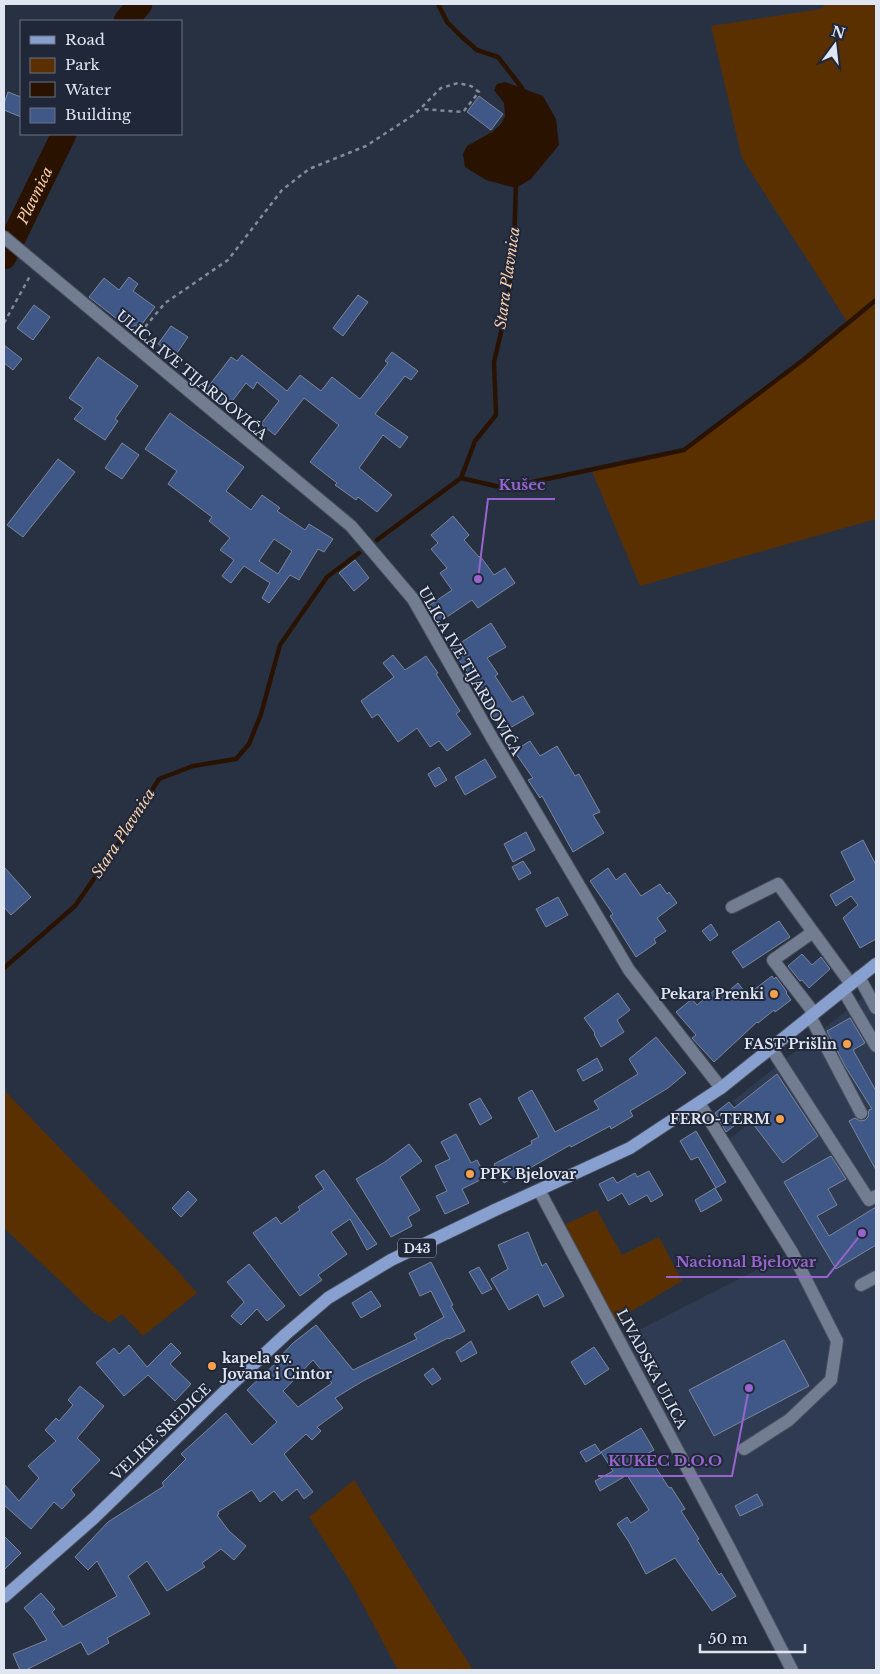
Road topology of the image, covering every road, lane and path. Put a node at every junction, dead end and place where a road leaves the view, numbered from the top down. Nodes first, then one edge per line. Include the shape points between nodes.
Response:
1 (421, 109) junction
2 (4, 237) edge
3 (33, 260) junction
4 (27, 273) dead end
5 (35, 279) dead end
6 (4, 323) edge
7 (132, 344) junction
8 (732, 907) dead end
9 (813, 932) junction
10 (876, 964) edge
11 (851, 984) junction
12 (876, 1008) edge
13 (812, 1014) junction
14 (876, 1046) edge
15 (770, 1048) junction
16 (721, 1088) junction
17 (699, 1103) junction
18 (861, 1113) dead end
19 (539, 1190) junction
20 (876, 1196) edge
21 (876, 1277) edge
22 (861, 1285) dead end
23 (744, 1449) dead end
24 (4, 1597) edge
25 (792, 1670) edge

1 - 1 path via 441,88 458,83 479,92 463,112
1 - 7 path via 366,146 309,169 282,190 228,260 165,303
2 - 3 street, ULICA IVE TIJARDOVIĆA
3 - 6 path
3 - 7 street, ULICA IVE TIJARDOVIĆA
4 - 5 path
7 - 16 street, ULICA IVE TIJARDOVIĆA via 350,526 413,599 629,970
8 - 9 street via 778,884
9 - 11 street
9 - 13 street via 773,960
10 - 11 main road, VELIKE SREDICE / D43
11 - 12 street
11 - 13 main road, VELIKE SREDICE / D43
11 - 14 street
13 - 15 main road, VELIKE SREDICE / D43
13 - 18 street
15 - 16 main road, VELIKE SREDICE / D43
15 - 20 street via 869,1200
16 - 17 main road, VELIKE SREDICE / D43
17 - 19 main road, VELIKE SREDICE / D43 via 630,1148
17 - 23 street via 792,1252 837,1341 831,1380 789,1420
19 - 24 main road, VELIKE SREDICE / D43 via 392,1260 328,1298 235,1381 94,1518
19 - 25 street, LIVADSKA ULICA
21 - 22 street

